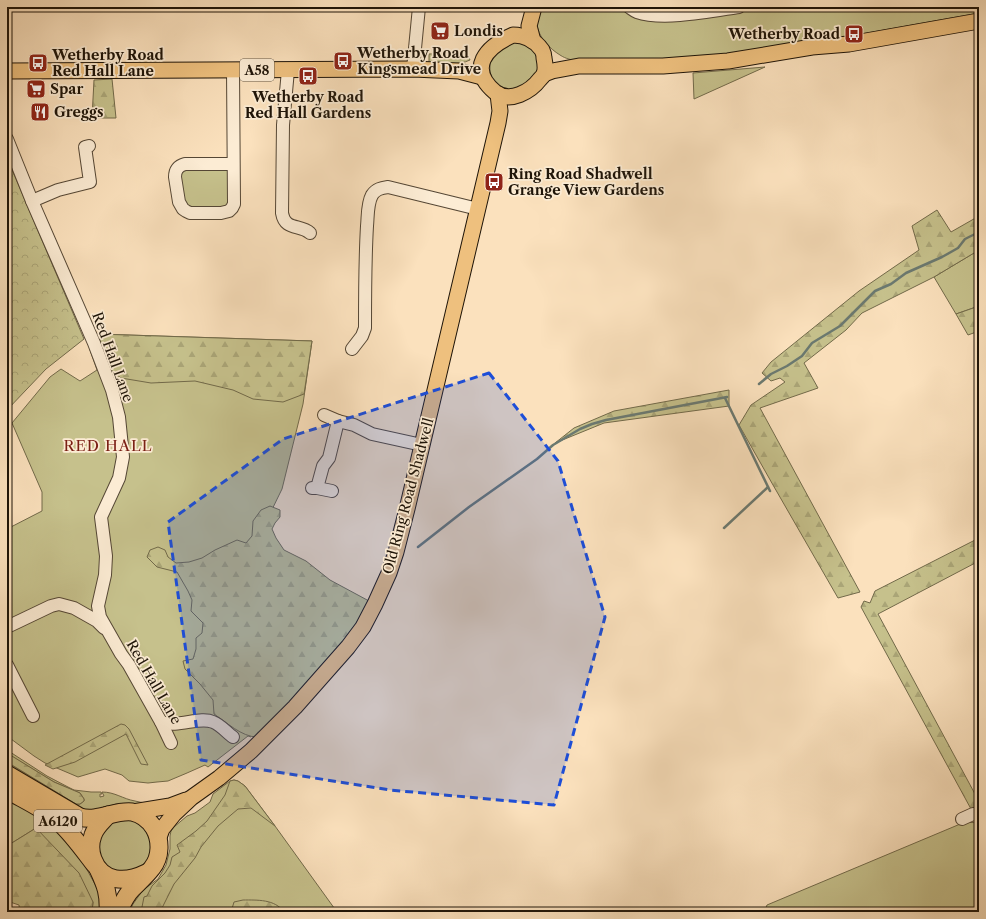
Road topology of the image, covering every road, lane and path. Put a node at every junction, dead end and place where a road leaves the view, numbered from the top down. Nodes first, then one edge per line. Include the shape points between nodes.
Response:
1 (419, 7) edge
2 (629, 7) edge
3 (740, 7) edge
4 (726, 8) edge
5 (534, 9) edge
6 (979, 21) edge
7 (513, 35) junction
8 (538, 46) junction
9 (484, 58) junction
10 (579, 66) junction
11 (413, 69) junction
12 (233, 70) junction
13 (288, 70) junction
14 (459, 70) junction
15 (7, 71) edge
16 (544, 74) junction
17 (482, 77) junction
18 (523, 93) junction
19 (498, 94) junction
20 (498, 123) junction
21 (7, 139) edge
22 (89, 146) dead end
23 (233, 164) junction
24 (32, 201) junction
25 (478, 209) junction
26 (310, 233) dead end
27 (352, 349) dead end
28 (324, 416) dead end
29 (338, 421) junction
30 (422, 445) junction
31 (332, 492) dead end
32 (7, 627) edge
33 (108, 631) junction
34 (7, 665) edge
35 (33, 716) dead end
36 (161, 722) junction
37 (233, 737) dead end
38 (171, 743) dead end
39 (7, 774) edge
40 (7, 790) edge
41 (191, 798) junction
42 (133, 812) junction
43 (108, 814) junction
44 (979, 815) edge
45 (962, 819) dead end
46 (158, 840) junction
47 (97, 867) junction
48 (149, 871) junction
49 (108, 912) edge
50 (118, 912) edge

1 - 11 street
2 - 4 street via 636,12 651,15 677,15
3 - 4 street
5 - 7 main road
5 - 8 main road via 529,26
6 - 10 main road via 849,44 812,47 728,61 663,66
7 - 8 main road via 520,35
7 - 9 main road, A58 via 496,45
8 - 10 main road via 556,59
8 - 16 main road via 545,64
9 - 14 main road, A58
9 - 17 main road
10 - 16 main road
11 - 13 main road, A58
11 - 14 main road, A58
12 - 13 main road, A58
12 - 15 main road, A58
12 - 23 street
13 - 26 street via 283,125 282,213 289,225
14 - 17 main road, A58
16 - 18 main road via 536,84
17 - 19 main road
18 - 19 main road via 512,96
18 - 20 main road, Old Ring Road Shadwell via 506,109
19 - 20 main road, Old Ring Road Shadwell
20 - 25 main road, Old Ring Road Shadwell
21 - 24 street, Red Hall Lane
22 - 24 street via 85,147 91,187 58,190
23 - 23 street via 234,204 229,211 190,212 183,209 179,202 175,178 178,167 185,164
24 - 33 street, Red Hall Lane via 94,342 119,417 123,457 119,478 101,518 106,556 105,575 98,606 100,617
25 - 27 street via 388,187 376,190 370,201 367,223 365,328
25 - 30 main road, Old Ring Road Shadwell
28 - 29 street
29 - 30 street via 372,434
29 - 31 street via 329,458 314,488
30 - 41 main road, Old Ring Road Shadwell via 396,552 376,604 363,627 283,720 251,751
32 - 33 street via 59,604 81,612
33 - 36 street, Red Hall Lane
34 - 35 street
36 - 37 street via 214,722
36 - 38 street, Red Hall Lane
39 - 43 highway, A6120 via 80,817 98,818
40 - 47 highway, A6120 via 59,822
41 - 42 main road, Old Ring Road Shadwell via 170,806
41 - 46 main road, Old Ring Road Shadwell via 162,829
42 - 43 highway
42 - 46 highway via 148,820
43 - 47 highway via 93,835 91,854
44 - 45 street via 973,814
46 - 48 highway via 156,860
47 - 48 highway via 102,873 122,880 136,878
47 - 49 highway, A6120 via 108,894
48 - 50 highway via 127,896

